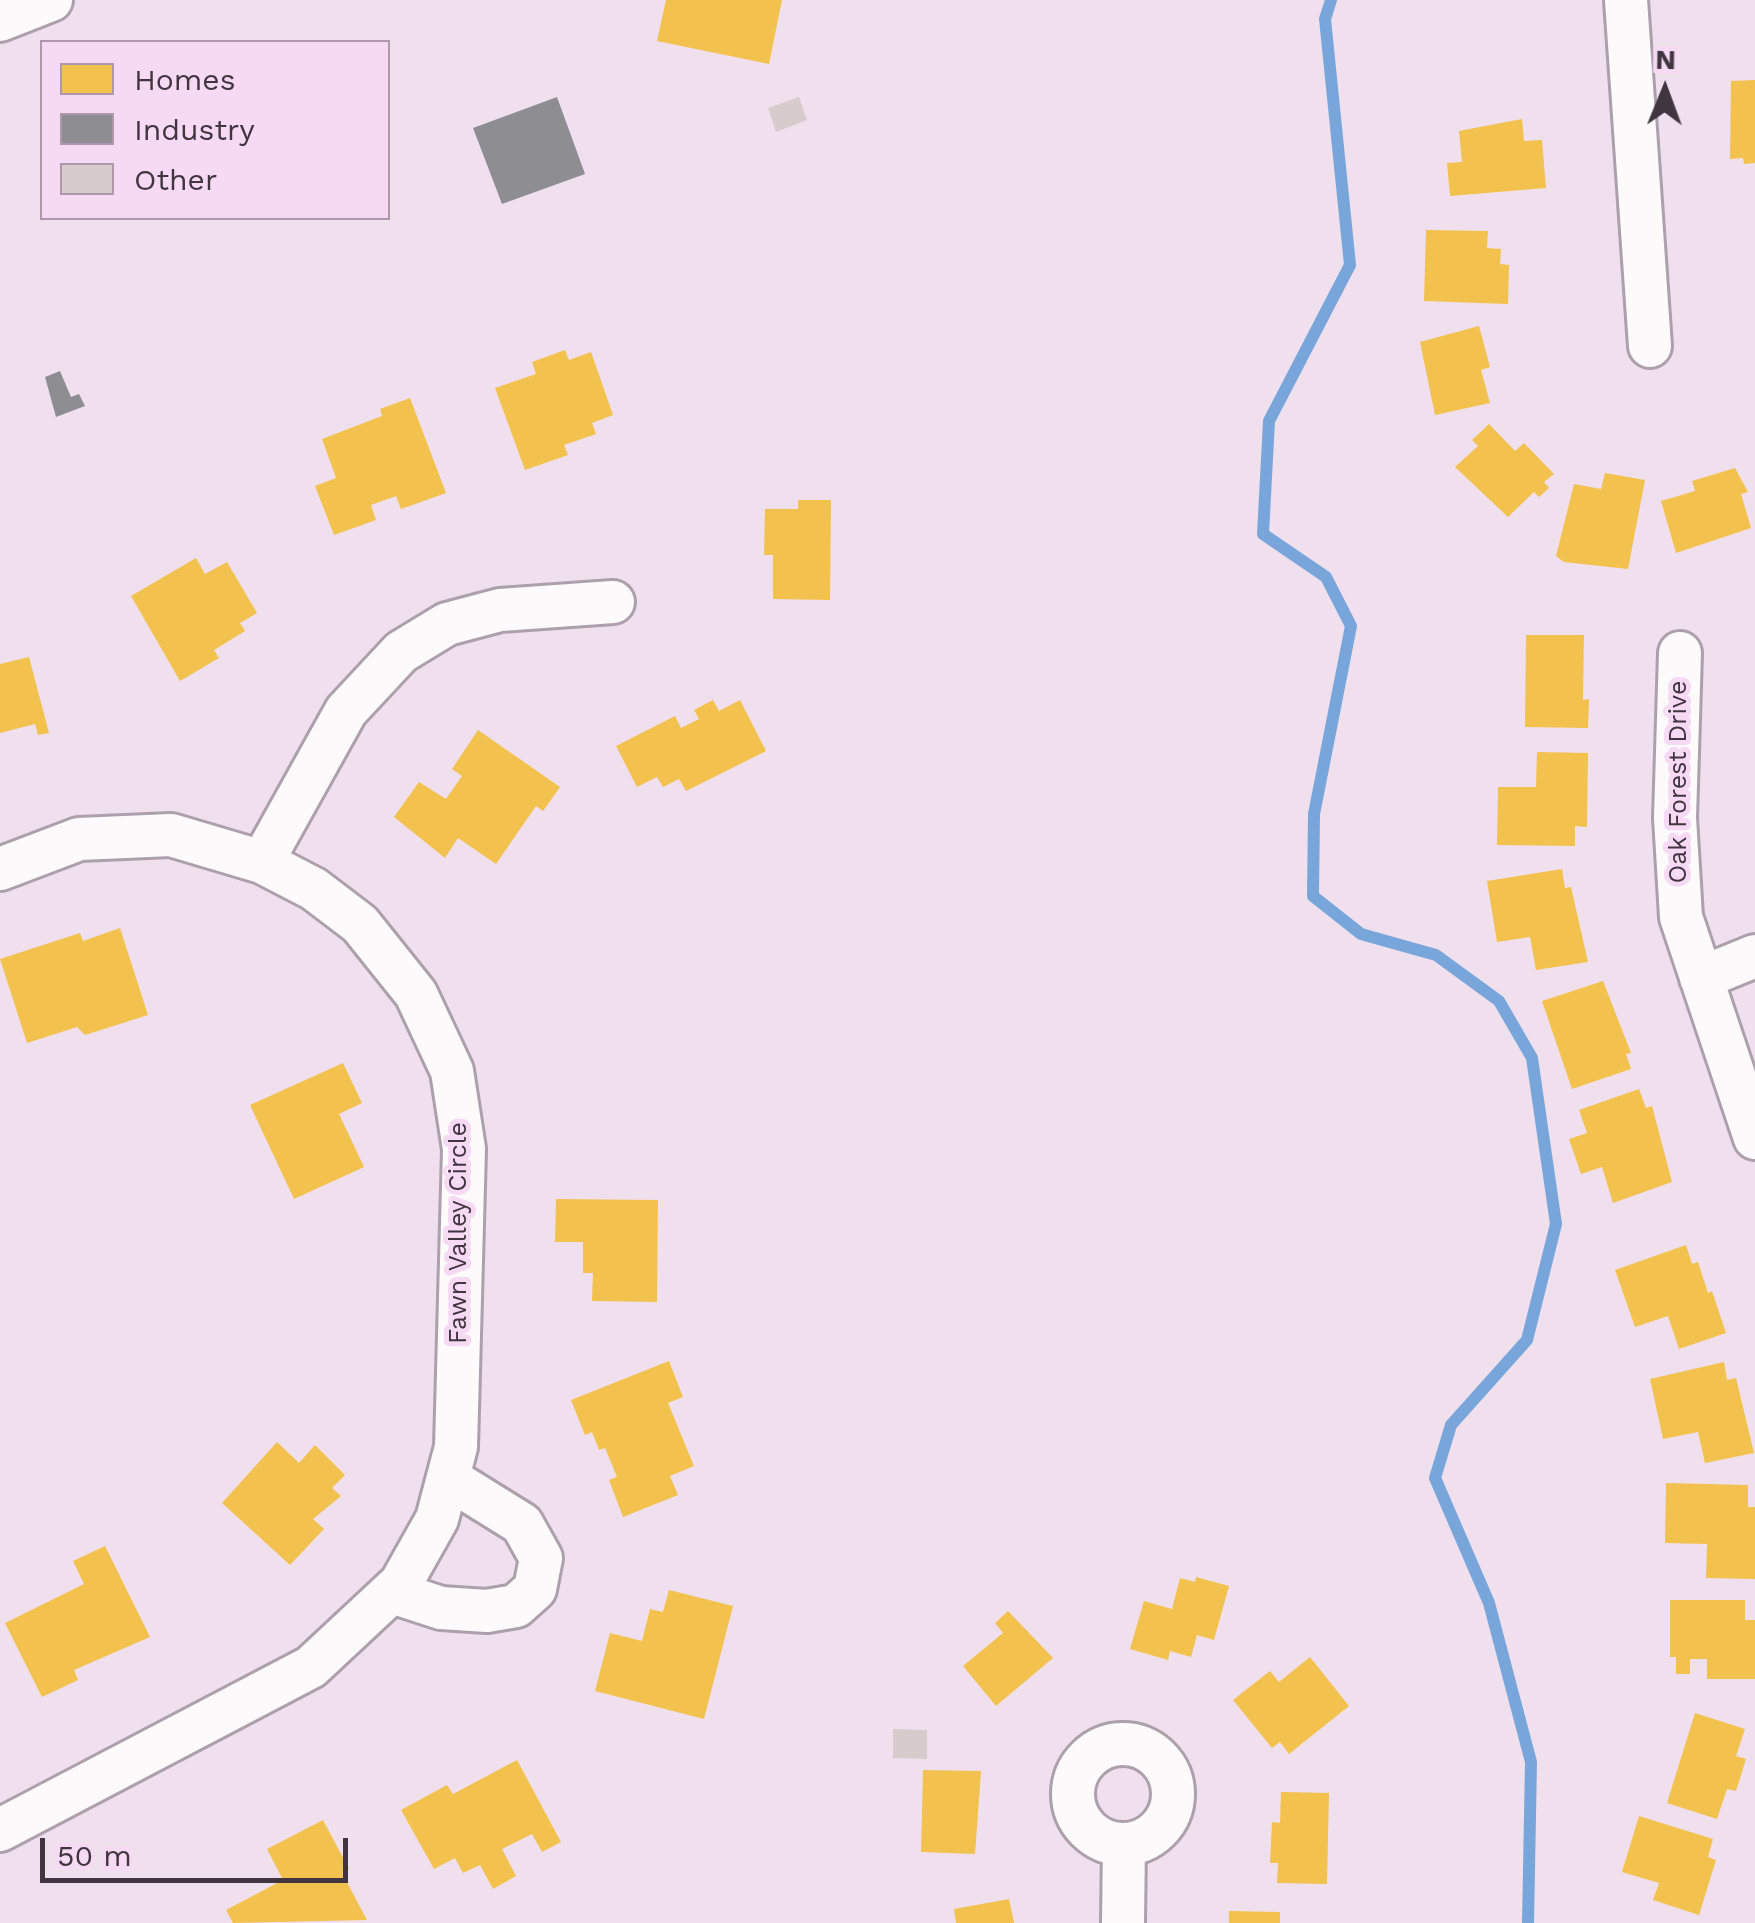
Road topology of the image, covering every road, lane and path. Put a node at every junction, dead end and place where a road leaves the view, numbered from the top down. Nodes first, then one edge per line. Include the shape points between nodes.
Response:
1 (51, 0) edge
2 (1626, 0) edge
3 (0, 20) edge
4 (1650, 346) dead end
5 (613, 602) dead end
6 (1680, 653) dead end
7 (262, 862) junction
8 (0, 869) edge
9 (1755, 956) edge
10 (1701, 978) junction
11 (1755, 1138) edge
12 (448, 1478) junction
13 (392, 1592) junction
14 (0, 1830) edge
15 (1124, 1844) dead end
16 (1122, 1923) edge

1 - 3 street
2 - 4 street
5 - 7 street via 500,610 446,624 401,652 346,711
6 - 10 street, Oak Forest Drive via 1676,866 1680,917
7 - 8 street, Fawn Valley Circle via 171,835 78,839
7 - 12 street, Fawn Valley Circle via 360,924 416,994 452,1071 464,1149 456,1447
9 - 10 street
10 - 11 street, Oak Forest Drive
12 - 13 street, Fawn Valley Circle via 438,1519
12 - 13 street via 522,1524 541,1558 535,1589 516,1606 487,1611 441,1608
13 - 14 street, Fawn Valley Circle via 311,1666
15 - 16 street

